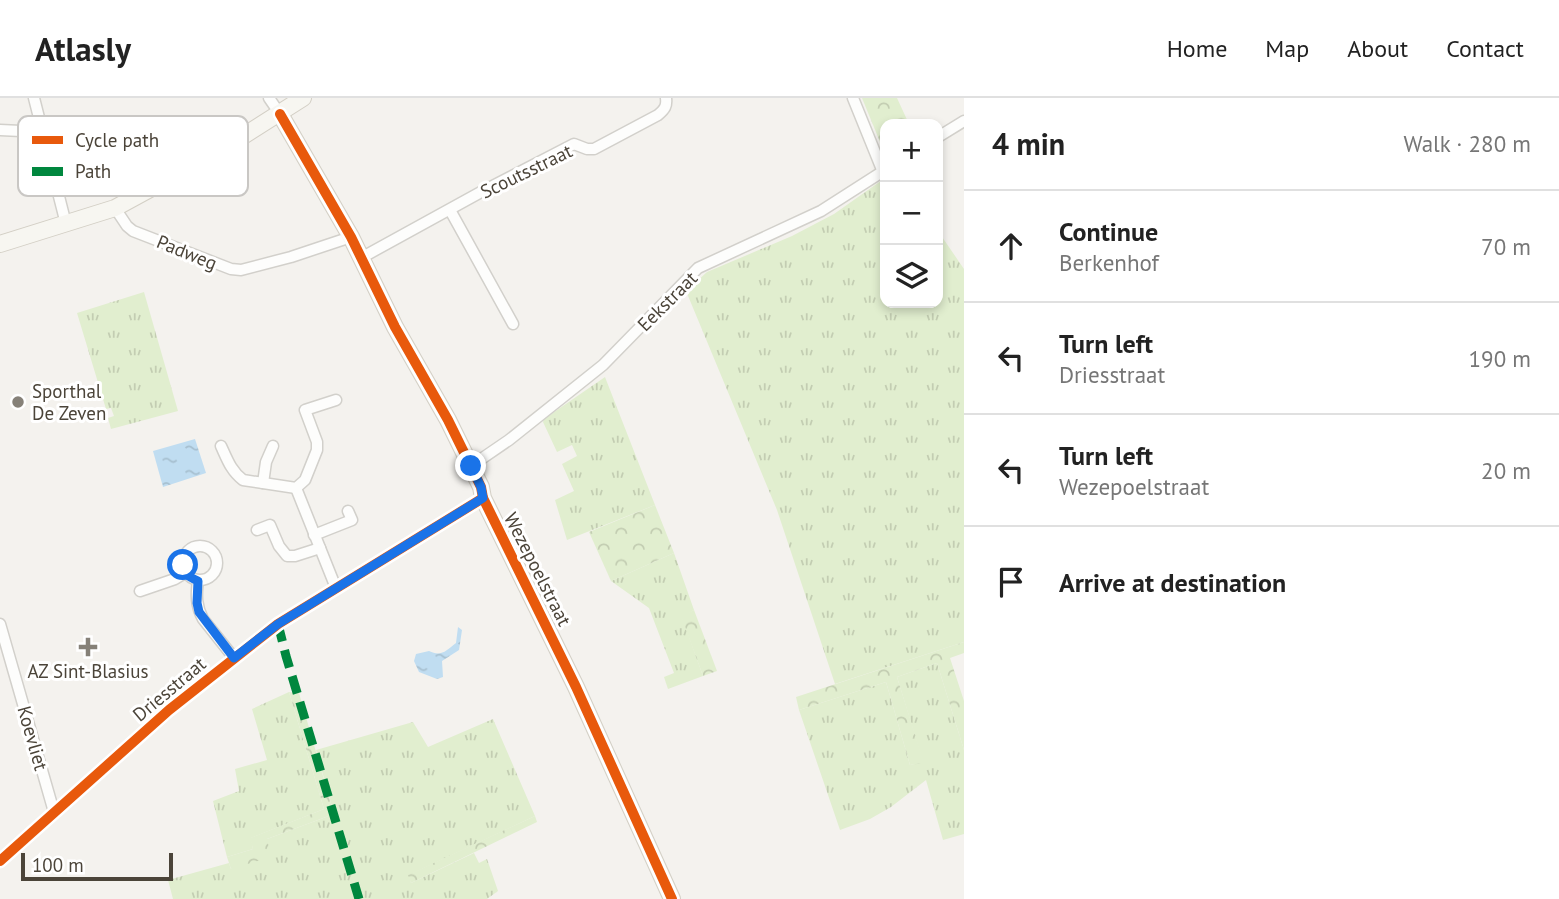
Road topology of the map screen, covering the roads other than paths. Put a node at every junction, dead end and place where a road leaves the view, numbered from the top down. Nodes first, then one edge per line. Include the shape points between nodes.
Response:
1 (34, 98) edge
2 (269, 98) edge
3 (303, 98) edge
4 (666, 98) edge
5 (853, 98) edge
6 (280, 114) junction
7 (38, 116) edge
8 (964, 121) edge
9 (0, 130) edge
10 (18, 131) edge
11 (248, 134) edge
12 (943, 134) edge
13 (880, 162) edge
14 (880, 174) edge
15 (59, 196) edge
16 (137, 196) edge
17 (115, 208) junction
18 (450, 210) junction
19 (66, 224) junction
20 (351, 237) junction
21 (0, 244) edge
22 (361, 258) junction
23 (513, 324) dead end
24 (336, 400) dead end
25 (221, 446) dead end
26 (273, 446) dead end
27 (471, 466) junction
28 (263, 483) junction
29 (296, 488) junction
30 (483, 498) junction
31 (352, 520) dead end
32 (257, 530) dead end
33 (314, 535) junction
34 (320, 548) junction
35 (185, 573) junction
36 (198, 581) junction
37 (336, 588) junction
38 (140, 592) dead end
39 (0, 624) edge
40 (234, 658) junction
41 (54, 812) junction
42 (0, 861) edge
43 (672, 899) edge

1 - 7 street
2 - 6 street
3 - 6 street
4 - 18 street, Scoutsstraat via 665,109 658,115 594,149 574,144
5 - 13 street
6 - 11 street
6 - 20 street, Wezepoelstraat
8 - 12 street
9 - 10 street
14 - 27 street, Eekstraat via 821,211 698,268 603,365
15 - 19 street
16 - 17 street
17 - 19 street
17 - 20 street, Padweg via 133,231 231,270
18 - 22 street, Scoutsstraat
18 - 23 street
19 - 21 street
20 - 22 street, Wezepoelstraat
22 - 27 street, Wezepoelstraat
24 - 29 street via 305,410 317,450 305,480
25 - 28 street via 236,475
26 - 28 street
27 - 30 street, Wezepoelstraat
28 - 29 street
29 - 33 street
30 - 37 street, Driesstraat
30 - 43 street, Wezepoelstraat via 576,687
31 - 33 street
32 - 34 street via 274,523 279,547 287,556
33 - 34 street
34 - 37 street
35 - 36 street
35 - 36 street via 187,552 206,547 213,552 217,567 208,579
35 - 38 street
36 - 40 street via 199,612
37 - 40 street, Driesstraat
39 - 41 street, Koevliet
40 - 41 street, Driesstraat
41 - 42 street, Driesstraat

